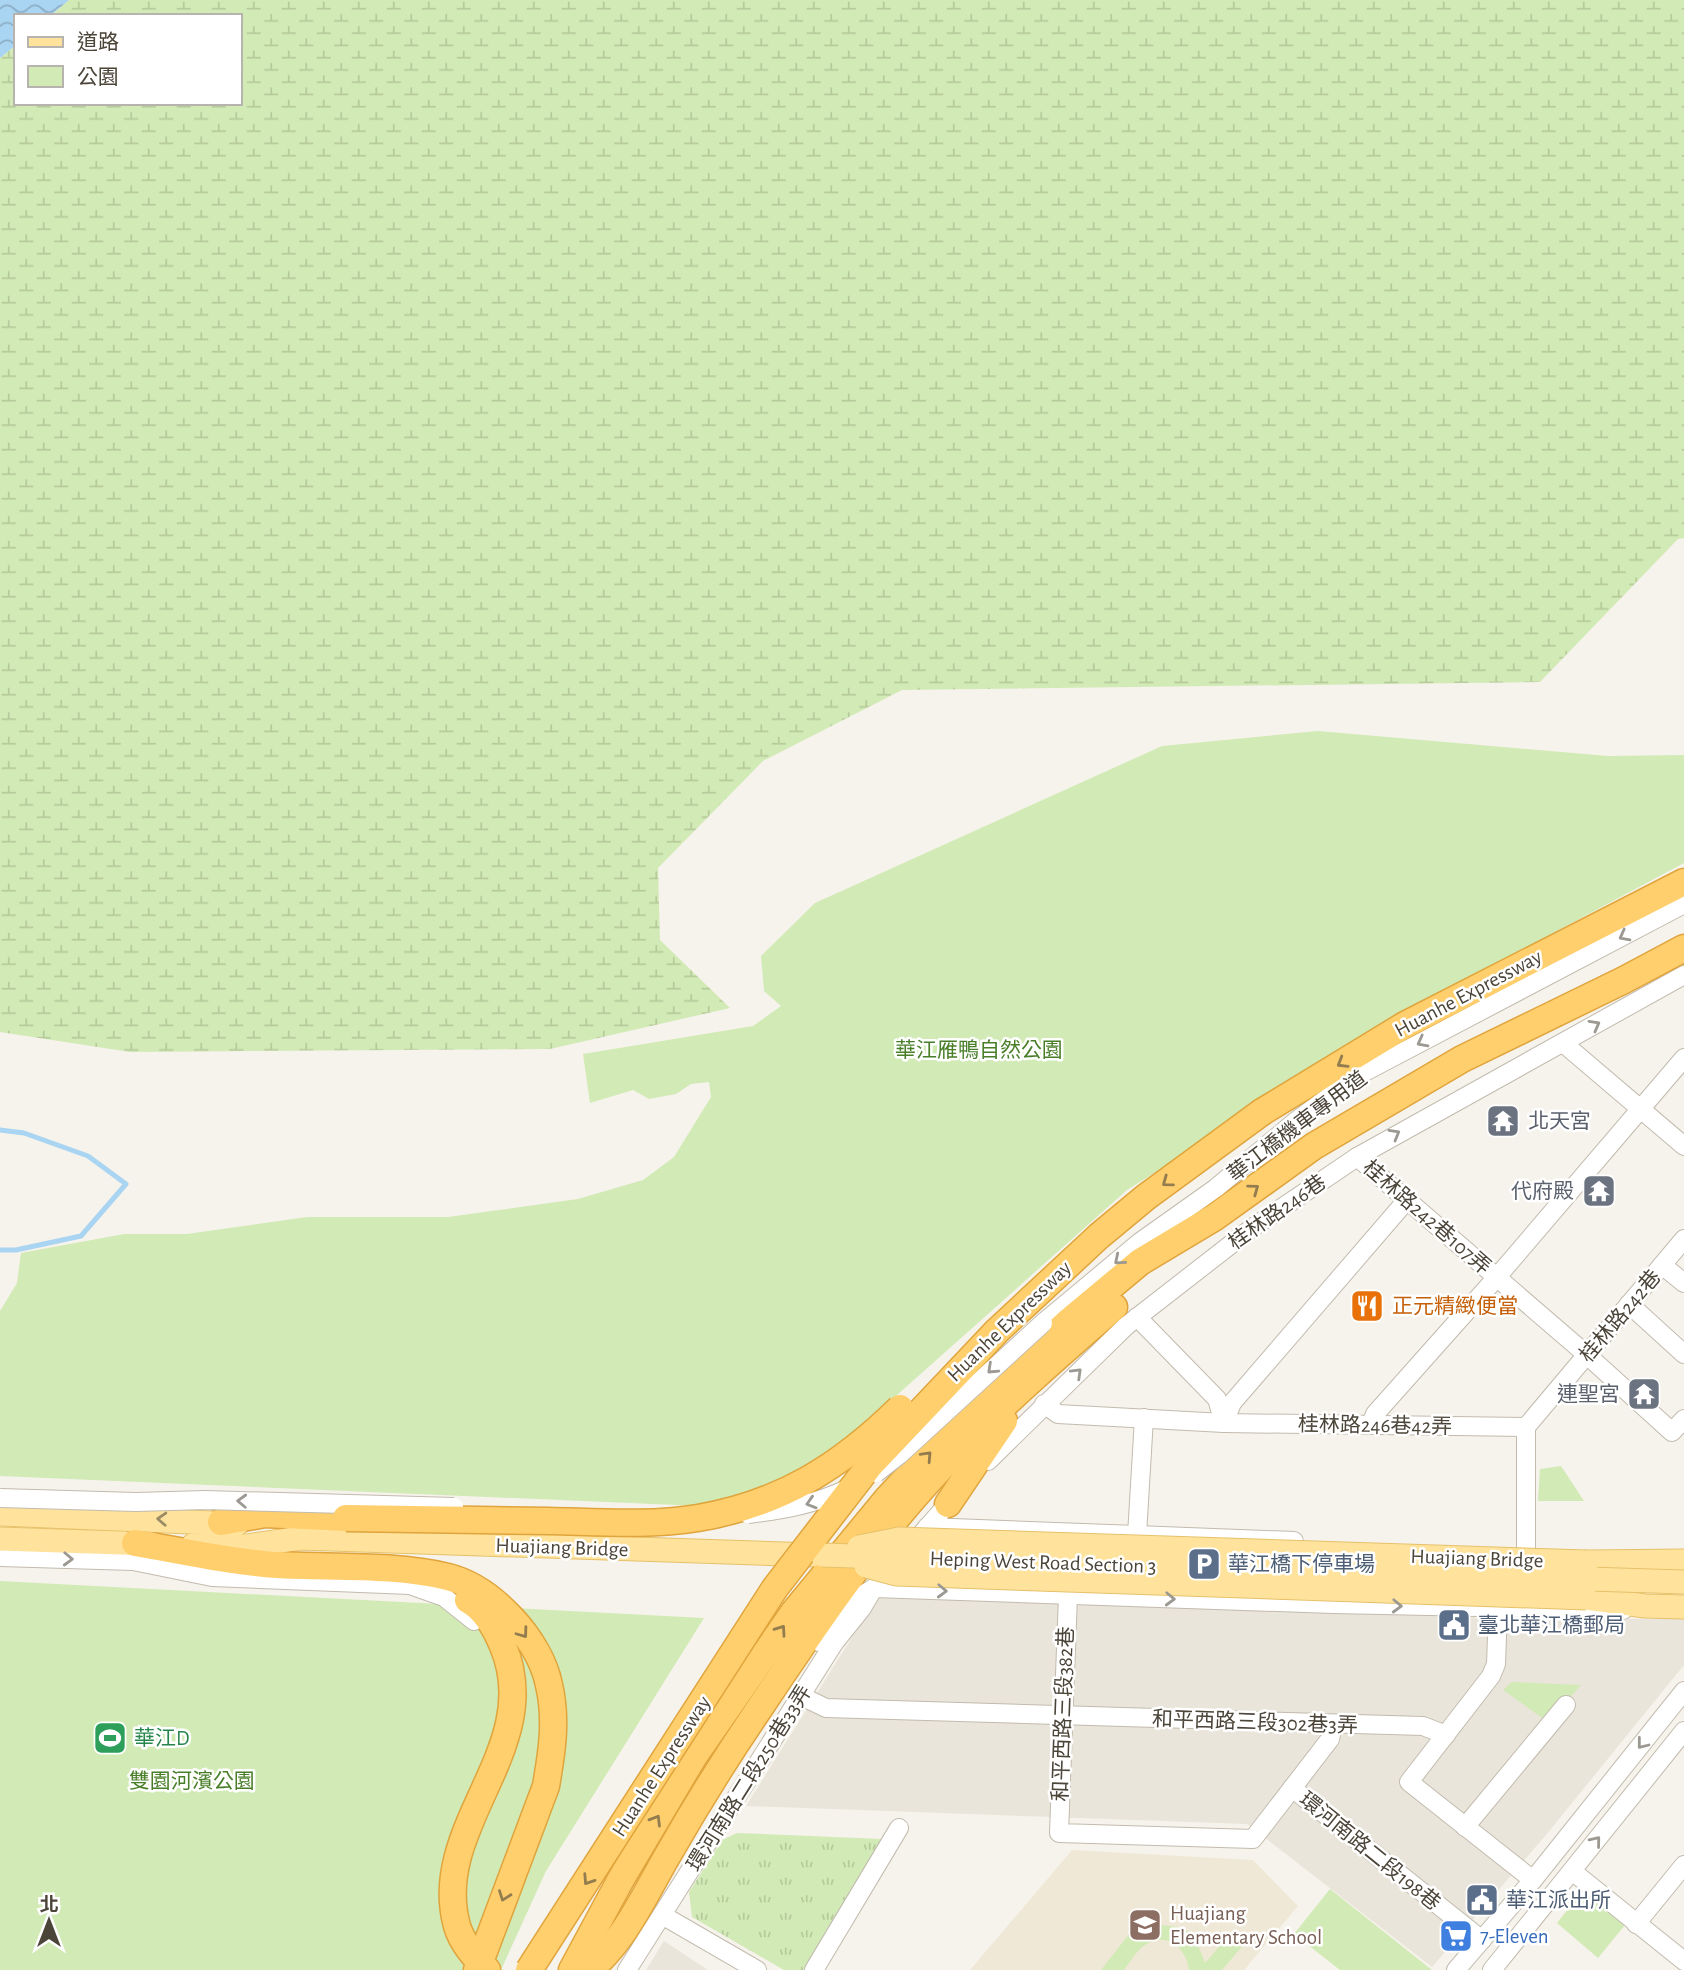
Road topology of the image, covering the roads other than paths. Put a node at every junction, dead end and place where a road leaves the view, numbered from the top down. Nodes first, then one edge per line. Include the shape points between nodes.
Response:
1 (1684, 882) edge
2 (1684, 904) edge
3 (1684, 948) edge
4 (1684, 975) edge
5 (1563, 1043) junction
6 (1684, 1058) edge
7 (1640, 1108) junction
8 (1684, 1146) edge
9 (1357, 1157) junction
10 (1406, 1201) junction
11 (1215, 1217) junction
12 (1684, 1239) edge
13 (1662, 1265) junction
14 (1497, 1277) junction
15 (1684, 1283) edge
16 (1629, 1304) junction
17 (1137, 1317) junction
18 (997, 1331) junction
19 (1684, 1354) edge
20 (1587, 1355) junction
21 (1032, 1379) junction
22 (1044, 1404) junction
23 (1144, 1418) junction
24 (1684, 1419) edge
25 (1224, 1423) junction
26 (1371, 1424) junction
27 (1526, 1427) junction
28 (0, 1497) edge
29 (948, 1504) junction
30 (0, 1514) edge
31 (221, 1522) junction
32 (927, 1527) junction
33 (1137, 1535) junction
34 (302, 1538) junction
35 (0, 1539) edge
36 (135, 1544) junction
37 (1526, 1550) junction
38 (822, 1555) junction
39 (0, 1557) edge
40 (1642, 1560) junction
41 (1684, 1561) edge
42 (1587, 1562) joint
43 (421, 1573) junction
44 (1684, 1582) edge
45 (874, 1588) junction
46 (1065, 1590) junction
47 (1586, 1598) joint
48 (1645, 1606) junction
49 (1684, 1607) edge
50 (1498, 1609) junction
51 (819, 1630) junction
52 (1684, 1690) edge
53 (801, 1696) junction
54 (1566, 1705) dead end
55 (1063, 1715) junction
56 (1333, 1725) junction
57 (1684, 1731) edge
58 (1446, 1735) junction
59 (1292, 1788) junction
60 (1465, 1827) junction
61 (899, 1828) dead end
62 (1253, 1839) joint
63 (1684, 1864) edge
64 (1572, 1871) junction
65 (1533, 1881) junction
66 (662, 1915) junction
67 (1636, 1924) junction
68 (1482, 1940) junction
69 (1684, 1961) edge
70 (471, 1970) edge
71 (477, 1970) edge
72 (486, 1970) edge
73 (529, 1970) edge
74 (572, 1970) edge
75 (589, 1970) edge
76 (606, 1970) edge
77 (627, 1970) edge
78 (757, 1970) edge
79 (814, 1970) edge
80 (1456, 1970) edge
81 (1492, 1970) edge

1 -> 18 highway, Huanhe Expressway, bridge via 1405,1025 1262,1112 1146,1197
2 -> 28 street, 華江橋機車專用道, bridge via 1357,1076 1140,1242 1043,1323 899,1455 833,1496 788,1510 740,1514
11 -> 3 highway, Huanhe Expressway via 1314,1146 1462,1059
5 -> 4 street, 桂林路246巷
5 - 7 street
9 -> 5 street, 桂林路246巷
6 - 7 street
7 - 8 street
7 - 14 street
9 - 10 street, 桂林路242巷107弄
9 - 17 street, 桂林路246巷 via 1252,1228
10 - 14 street, 桂林路242巷107弄
10 - 25 street via 1232,1403
11 - 21 highway
74 -> 11 highway, Huanhe Expressway via 694,1756 794,1612 887,1499 965,1416 1068,1322 1140,1262
12 - 13 street, 桂林路242巷
13 - 15 street
13 - 16 street, 桂林路242巷
14 - 20 street, 桂林路242巷107弄
14 - 26 street
16 - 19 street
16 - 20 street, 桂林路242巷
22 -> 17 street, 桂林路246巷
17 - 25 street via 1217,1399
18 - 31 highway, bridge via 956,1354 851,1453 791,1488 736,1510 646,1522 265,1514
18 -> 73 highway, Huanhe Expressway, bridge via 870,1465 775,1588
20 - 24 street, 桂林路242巷107弄 via 1672,1432
20 - 27 street, 桂林路242巷
21 - 29 highway
21 - 51 highway via 957,1451 881,1538
22 - 23 street, 桂林路246巷42弄 via 1058,1415
22 - 29 street, 桂林路246巷
23 - 25 street, 桂林路246巷42弄
23 - 33 street
25 - 26 street, 桂林路246巷42弄
26 - 27 street, 桂林路246巷42弄
27 - 37 street
29 - 32 street, 桂林路246巷
31 -> 30 main road, Huajiang Bridge
31 - 34 main road, Huajiang Bridge
32 - 33 street, Heping West Road Section 3 via 1064,1536
32 - 45 street, 桂林路246巷
33 - 37 street, Heping West Road Section 3
34 - 36 main road, Huajiang Bridge via 246,1546
34 - 38 main road, Huajiang Bridge, bridge
35 - 36 main road, Huajiang Bridge
36 - 43 highway via 274,1565
37 - 40 street, Heping West Road Section 3 via 1615,1552
38 - 42 main road, Huajiang Bridge, bridge via 899,1539
38 - 44 main road, Heping West Road Section 3, bridge
38 - 47 main road, Huajiang Bridge, bridge via 896,1574
39 -> 70 street via 133,1561 212,1577 410,1585 443,1597 471,1616 491,1643 502,1674 503,1707 497,1735 446,1867 446,1926
40 - 41 main road, Heping West Road Section 3
40 - 42 main road, Heping West Road Section 3
43 -> 71 highway via 449,1577 482,1592 509,1614 532,1646 549,1683 554,1721 545,1786
43 - 72 highway via 475,1604 496,1629 510,1663 514,1702 509,1732 463,1839 456,1867 457,1927
45 -> 46 street, Heping West Road Section 3
45 - 51 street
45 - 53 street, 環河南路二段250巷33弄
46 -> 50 street, Heping West Road Section 3
46 - 55 street, 和平西路三段382巷
47 - 48 main road, Heping West Road Section 3
48 - 49 main road, Heping West Road Section 3
48 - 50 street, Heping West Road Section 3 via 1617,1612
50 - 58 street via 1494,1670
51 - 75 highway via 712,1779 624,1930
51 - 76 street via 719,1788 634,1937
52 -> 65 street
53 - 55 street, 和平西路三段302巷3弄 via 825,1708
53 - 66 street, 環河南路二段250巷33弄
54 - 60 street
55 - 56 street, 和平西路三段302巷3弄
55 - 62 street, 和平西路三段382巷 via 1059,1833
56 - 58 street, 和平西路三段302巷3弄 via 1423,1726
56 - 59 street, 環河南路二段198巷 via 1330,1739
64 -> 57 street
58 - 60 street via 1409,1782
59 - 62 street, 環河南路二段198巷
59 - 68 street, 環河南路二段198巷
60 - 65 street
61 - 79 street
63 - 67 street
64 - 67 street
64 - 81 street
65 - 68 street
66 - 77 street, 環河南路二段250巷33弄
66 - 78 street
67 - 69 street
68 - 80 street

